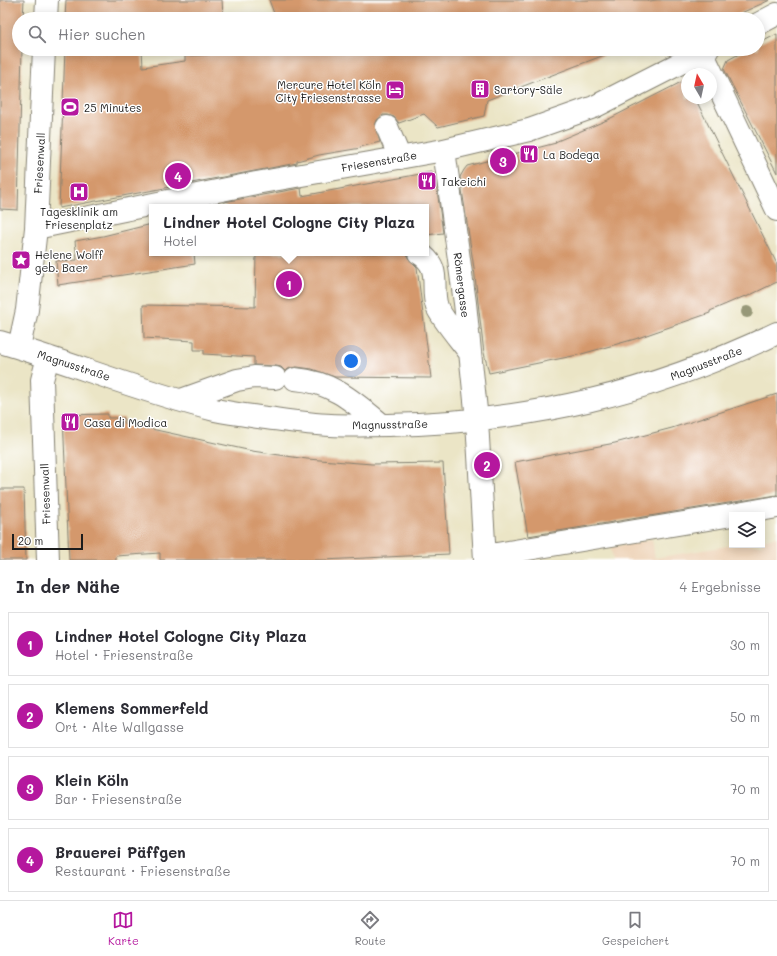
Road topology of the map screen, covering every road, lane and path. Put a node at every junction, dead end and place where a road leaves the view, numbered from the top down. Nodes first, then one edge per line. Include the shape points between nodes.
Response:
1 (47, 0) edge
2 (46, 12) edge
3 (777, 14) edge
4 (765, 20) edge
5 (44, 56) edge
6 (695, 56) edge
7 (707, 56) edge
8 (387, 127) dead end
9 (444, 150) junction
10 (400, 158) junction
11 (153, 204) edge
12 (149, 205) edge
13 (777, 210) edge
14 (36, 228) junction
15 (424, 256) edge
16 (777, 333) edge
17 (9, 344) edge
18 (470, 353) junction
19 (48, 357) junction
20 (181, 400) junction
21 (478, 420) junction
22 (382, 425) junction
23 (777, 508) edge
24 (751, 512) edge
25 (729, 516) edge
26 (485, 558) edge
27 (48, 560) edge

1 - 2 street
3 - 4 street
5 - 14 street, Friesenwall
6 - 9 street, Friesenstraße via 594,107 530,130
7 - 13 street
8 - 10 street
9 - 10 street, Friesenstraße
9 - 18 street, Römergasse
10 - 11 street, Friesenstraße
12 - 14 street, Friesenstraße
14 - 17 street, Friesenwall via 27,310
15 - 18 street via 432,268 439,311
16 - 21 street, Magnusstraße via 678,375 622,393 543,411
17 - 19 street, Magnusstraße
18 - 21 street, Römergasse
19 - 20 street, Magnusstraße
19 - 27 street, Friesenwall via 42,380
20 - 22 street, Magnusstraße via 217,410 296,422
20 - 22 street via 237,380 254,377 285,379 326,386 345,395
21 - 22 street, Magnusstraße
21 - 26 street, Römergasse
23 - 24 street
25 - 26 street

